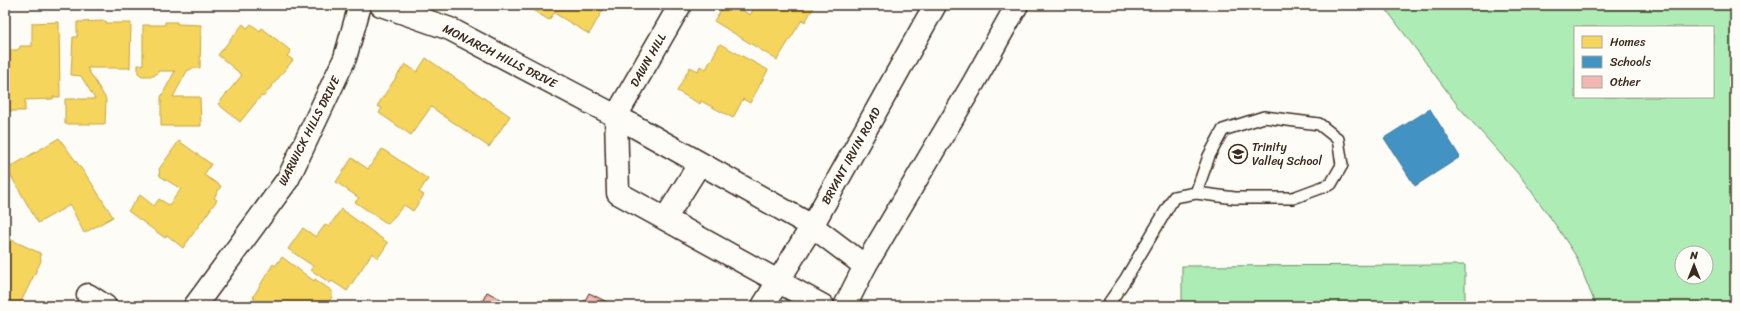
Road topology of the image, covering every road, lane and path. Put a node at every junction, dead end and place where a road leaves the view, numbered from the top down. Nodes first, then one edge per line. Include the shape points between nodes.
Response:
1 (360, 5) edge
2 (381, 5) edge
3 (680, 5) edge
4 (935, 5) edge
5 (1017, 5) edge
6 (616, 116) junction
7 (700, 163) junction
8 (1196, 193) junction
9 (665, 220) junction
10 (812, 226) junction
11 (865, 266) junction
12 (778, 281) junction
13 (195, 306) edge
14 (763, 306) edge
15 (823, 306) edge
16 (845, 306) edge
17 (1107, 306) edge

1 - 13 street, WARWICK HILLS DRIVE via 345,58 288,179
2 - 6 street, MONARCH HILLS DRIVE via 450,29
3 - 6 street, DAWN HILL
4 - 10 street, BRYANT IRVIN ROAD
5 - 11 street
6 - 7 street, MONARCH HILLS DRIVE
6 - 9 street via 618,194
7 - 9 street
7 - 10 street, MONARCH HILLS DRIVE
8 - 8 lane via 1235,198 1293,198 1331,184 1342,166 1338,139 1320,124 1264,117 1223,130 1208,156
8 - 17 lane via 1174,198
9 - 12 street
10 - 11 street, MONARCH HILLS DRIVE
10 - 12 street, BRYANT IRVIN ROAD
11 - 16 street
12 - 14 street, BRYANT IRVIN ROAD
12 - 15 street

